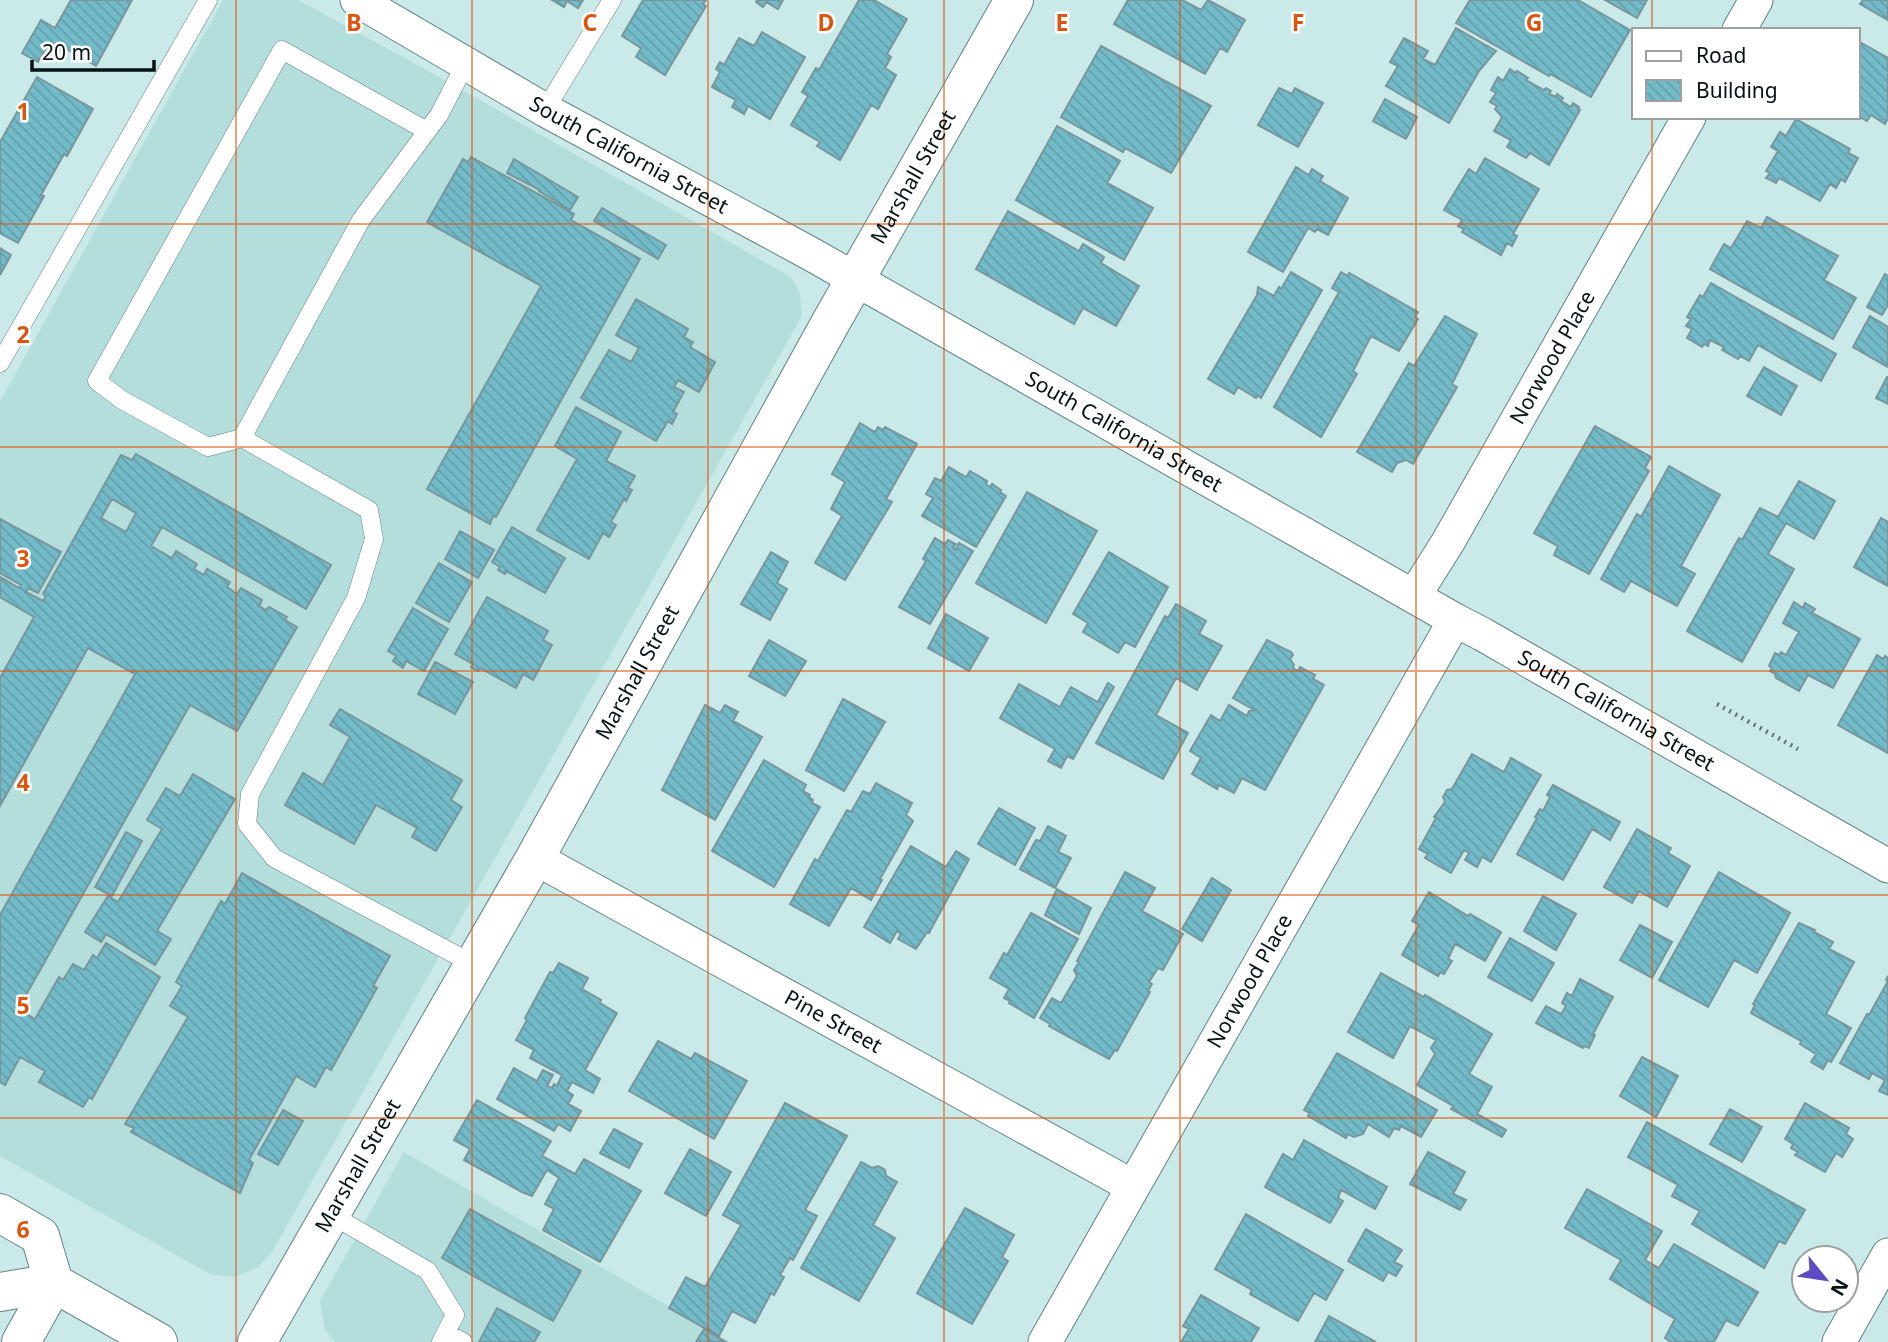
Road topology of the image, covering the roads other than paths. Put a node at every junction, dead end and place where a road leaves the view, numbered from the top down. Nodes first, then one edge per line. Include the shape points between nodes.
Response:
1 (208, 0) edge
2 (357, 0) edge
3 (612, 0) edge
4 (1014, 0) edge
5 (1756, 0) edge
6 (1740, 28) edge
7 (466, 63) junction
8 (545, 110) junction
9 (1688, 119) edge
10 (427, 131) junction
11 (855, 280) junction
12 (0, 363) edge
13 (242, 438) junction
14 (1415, 596) junction
15 (1455, 620) junction
16 (535, 858) junction
17 (1888, 866) edge
18 (473, 964) junction
19 (1132, 1186) junction
20 (0, 1213) edge
21 (330, 1214) junction
22 (1888, 1255) edge
23 (54, 1283) junction
24 (0, 1292) edge
25 (443, 1337) edge
26 (21, 1342) edge
27 (158, 1342) edge
28 (257, 1342) edge
29 (463, 1342) edge
30 (1045, 1342) edge
31 (1839, 1342) edge

1 - 12 lane
2 - 7 street, South California Street
3 - 8 lane
4 - 11 street, Marshall Street
5 - 6 street
7 - 8 street, South California Street
7 - 10 lane
8 - 11 street, South California Street
9 - 14 street, Norwood Place
10 - 13 lane via 361,220
10 - 13 lane via 282,50 97,381 122,400 208,447
11 - 14 street, South California Street
11 - 16 street, Marshall Street
13 - 18 lane via 369,510 374,539 356,598 250,794 247,824 274,858
14 - 15 street, South California Street
15 - 17 street, South California Street
15 - 19 street, Norwood Place
16 - 18 street, Marshall Street
16 - 19 street, Pine Street
18 - 21 street, Marshall Street
19 - 30 street, Norwood Place
20 - 23 street via 40,1236
21 - 25 lane via 428,1271 455,1315
21 - 28 street, Marshall Street
22 - 31 street
23 - 24 street
23 - 26 street
23 - 27 street
25 - 29 lane

